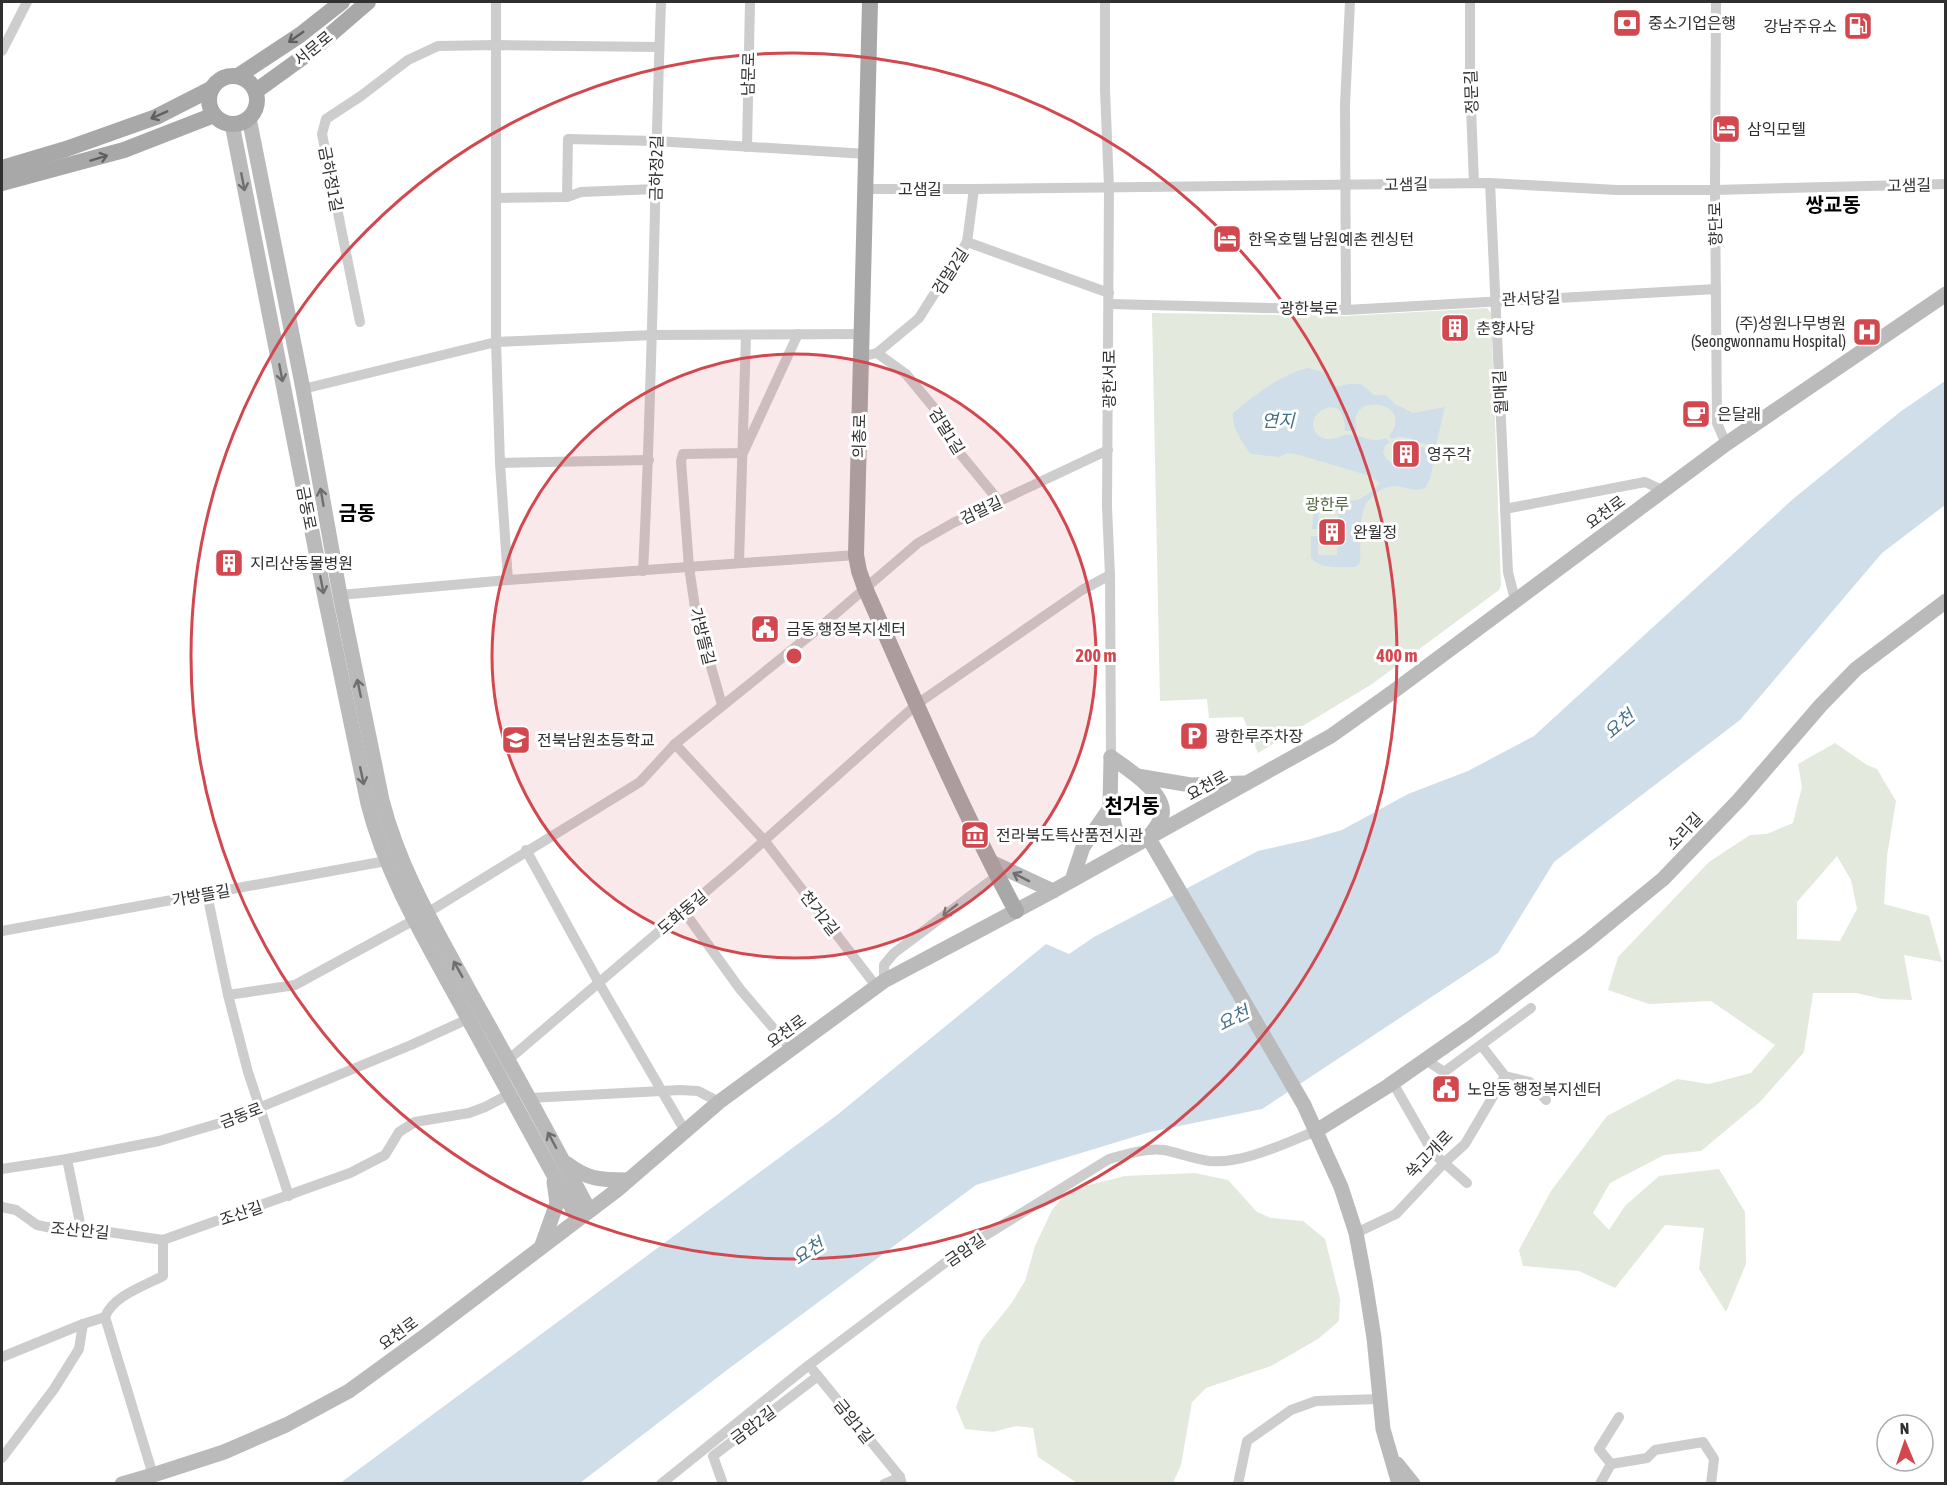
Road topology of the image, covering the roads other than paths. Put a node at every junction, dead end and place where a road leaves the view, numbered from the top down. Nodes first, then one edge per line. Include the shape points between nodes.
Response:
1 (27, 2) edge
2 (342, 2) edge
3 (368, 2) edge
4 (496, 2) edge
5 (661, 2) edge
6 (750, 2) edge
7 (870, 2) edge
8 (1105, 2) edge
9 (1350, 2) edge
10 (1470, 2) edge
11 (1716, 2) edge
12 (496, 45) junction
13 (659, 47) junction
14 (2, 51) edge
15 (238, 76) junction
16 (211, 89) junction
17 (255, 91) junction
18 (214, 115) junction
19 (249, 118) junction
20 (232, 124) junction
21 (656, 141) junction
22 (747, 147) junction
23 (66, 149) junction
24 (867, 154) junction
25 (71, 166) junction
26 (2, 168) edge
27 (2, 183) edge
28 (1474, 183) junction
29 (1490, 183) junction
30 (1946, 184) edge
31 (1345, 186) junction
32 (1109, 187) junction
33 (656, 189) junction
34 (866, 189) junction
35 (974, 189) junction
36 (1715, 190) junction
37 (567, 197) junction
38 (497, 198) junction
39 (967, 242) junction
40 (1716, 289) junction
41 (1946, 294) edge
42 (1109, 299) junction
43 (1496, 300) junction
44 (1346, 310) junction
45 (360, 322) dead end
46 (798, 334) junction
47 (861, 334) junction
48 (653, 335) junction
49 (746, 335) junction
50 (496, 342) junction
51 (877, 353) junction
52 (860, 357) junction
53 (303, 389) junction
54 (1726, 444) junction
55 (1108, 450) junction
56 (743, 453) junction
57 (649, 460) junction
58 (500, 463) junction
59 (1665, 491) junction
60 (999, 501) junction
61 (1506, 509) junction
62 (856, 555) junction
63 (739, 562) junction
64 (689, 567) junction
65 (643, 571) junction
66 (1110, 575) junction
67 (508, 580) junction
68 (865, 588) junction
69 (340, 595) junction
70 (1515, 600) junction
71 (1946, 602) edge
72 (917, 704) junction
73 (722, 705) junction
74 (675, 744) junction
75 (1111, 757) junction
76 (1137, 776) junction
77 (1246, 783) junction
78 (1110, 808) junction
79 (1148, 837) junction
80 (764, 840) junction
81 (526, 850) junction
82 (392, 859) junction
83 (994, 869) junction
84 (1072, 880) junction
85 (1053, 891) junction
86 (207, 894) junction
87 (683, 910) junction
88 (1016, 911) junction
89 (420, 916) junction
90 (2, 931) edge
91 (599, 983) junction
92 (880, 984) junction
93 (228, 995) junction
94 (1531, 1008) dead end
95 (468, 1019) junction
96 (1481, 1045) junction
97 (790, 1049) junction
98 (508, 1060) junction
99 (1426, 1060) junction
100 (1505, 1076) junction
101 (1393, 1083) junction
102 (664, 1091) junction
103 (510, 1094) junction
104 (530, 1098) junction
105 (1546, 1100) dead end
106 (719, 1102) junction
107 (260, 1107) junction
108 (685, 1131) junction
109 (1316, 1131) junction
110 (67, 1159) junction
111 (1444, 1163) junction
112 (556, 1164) junction
113 (2, 1169) edge
114 (628, 1180) junction
115 (1467, 1183) dead end
116 (289, 1196) junction
117 (2, 1207) edge
118 (584, 1215) junction
119 (81, 1228) junction
120 (1356, 1233) junction
121 (164, 1240) junction
122 (542, 1247) junction
123 (105, 1317) junction
124 (83, 1324) junction
125 (2, 1357) edge
126 (809, 1365) junction
127 (818, 1376) junction
128 (1379, 1399) junction
129 (1619, 1416) dead end
130 (1391, 1457) junction
131 (2, 1458) edge
132 (1611, 1464) junction
133 (150, 1479) edge
134 (901, 1480) edge
135 (122, 1484) edge
136 (661, 1484) edge
137 (723, 1484) edge
138 (884, 1484) edge
139 (1238, 1484) edge
140 (1399, 1484) edge
141 (1413, 1484) edge
142 (1600, 1484) edge
143 (1711, 1484) edge

1 - 14 street
2 -> 15 main road, 서문로
3 - 17 main road, 서문로
4 - 12 street
5 - 13 street, 금하정2길
6 - 22 street, 남문로
7 - 24 main road, 의총로
8 - 32 street, 광한서로
9 - 31 street, 광한북로
10 - 28 street, 정문길
11 - 36 street, 향단로
12 - 13 street, 금하정1길
12 - 38 street
12 - 45 street, 금하정1길 via 438,46 408,60 326,119 322,134
13 - 21 street, 금하정2길
15 - 16 main road via 222,78
15 - 17 main road via 246,79
16 - 18 main road via 209,105
16 -> 23 main road via 156,117
17 - 19 main road, 금동로 via 256,107
18 - 20 main road
25 -> 18 main road
19 - 20 main road
19 - 53 street, 금동로
20 -> 82 street, 금동로 via 358,758 376,836
21 - 22 street
21 - 33 street, 금하정2길
21 - 37 street via 568,139
22 - 24 street
23 - 25 main road
23 - 26 main road
24 - 34 main road, 의총로
25 - 27 main road
28 - 29 street, 고샘길
28 - 31 street, 고샘길
29 - 36 street, 고샘길 via 1617,190
29 - 43 street, 월매길
30 - 36 street, 고샘길
31 - 32 street, 고샘길
31 - 44 street, 광한북로
32 - 35 street, 고샘길
32 - 42 street, 광한서로
33 - 37 street via 581,192
33 - 48 street, 금하정2길
34 - 35 street, 고샘길
34 - 47 main road, 의총로
35 - 39 street
36 - 40 street, 향단로
37 - 38 street
38 - 50 street
39 - 42 street, 검멀2길
39 - 51 street, 검멀2길 via 919,318
40 - 43 street, 관서당길
40 - 54 street, 향단로 via 1717,423
41 - 54 street, 요천로
42 - 44 street, 광한북로
42 - 55 street, 광한서로
43 - 44 street, 관서당길
43 - 61 street, 월매길
46 - 47 street
46 - 49 street
46 - 56 street
47 - 52 main road, 의총로
48 - 49 street
48 - 50 street
48 - 57 street, 금하정2길
49 - 56 street
50 - 53 street
50 - 58 street
51 - 52 street
51 - 60 street, 검멀1길 via 906,374 944,420 957,450
52 - 62 main road, 의총로
69 -> 53 street, 금동로
54 - 59 street, 요천로
55 - 60 street, 검멀길
55 - 66 street, 광한서로
56 - 63 street
56 - 64 street via 683,454
57 - 58 street
57 - 65 street, 금하정2길
58 - 67 street
59 - 61 street, 요천로 via 1645,482
59 - 70 street, 요천로
60 - 68 street, 검멀길 via 918,543
61 - 70 street, 월매길 via 1508,572
62 - 63 street
62 - 68 main road, 의총로
63 - 64 street
64 - 65 street
64 - 73 street, 가방뜰길 via 696,614
65 - 67 street
66 - 72 street via 1082,590
66 - 75 street, 광한서로
67 - 69 street
68 - 72 main road, 의총로
68 - 73 street
82 -> 69 street, 금동로 via 390,832
70 - 77 street, 요천로 via 1331,736
71 - 99 street, 소리길 via 1856,669 1664,879
72 - 80 street, 도화동길
72 - 83 main road, 의총로
73 - 74 street
74 - 80 street
74 - 81 street via 640,782
75 - 76 street
75 - 78 street
76 - 77 street via 1191,785
76 - 79 street via 1158,797 1163,808 1159,823
77 - 79 street, 요천로
78 - 79 street via 1116,831 1121,835
78 - 84 street via 1083,847
79 - 84 street, 요천로
79 - 109 street
80 - 87 street, 도화동길
80 - 92 street, 천거2길
81 - 89 street
81 - 91 street
82 - 86 street, 가방뜰길
82 - 89 street, 금동로
85 -> 83 street
83 - 88 main road, 의총로
83 -> 92 street via 894,953 884,965
84 - 85 street, 요천로
85 - 88 street, 요천로
86 - 90 street, 가방뜰길
86 - 93 street
87 - 91 street, 도화동길
87 - 97 street
88 - 92 street, 요천로
89 - 93 street via 295,986
89 - 95 street, 금동로
98 -> 89 street, 금동로
91 - 98 street, 도화동길
91 - 102 street
92 - 97 street, 요천로
93 - 107 street
94 - 96 street
95 - 103 street, 금동로
95 - 107 street, 금동로
96 - 99 street via 1444,1072
96 - 100 street
97 - 106 street, 요천로
98 - 104 street, 금동로
99 - 101 street, 소리길
100 - 105 street via 1530,1082
100 - 111 street, 쑥고개로 via 1465,1144
101 - 109 street, 소리길
101 - 111 street via 1433,1153
102 - 104 street
102 - 106 street via 698,1091
102 - 108 street
103 - 112 street, 금동로
103 - 116 street, 조산길 via 469,1113 415,1122 399,1132 384,1155 350,1173
112 -> 104 street, 금동로
106 - 108 street, 요천로
107 - 110 street, 금동로 via 159,1141
107 - 116 street
108 - 114 street, 요천로
109 - 120 street
109 - 126 street, 금암길 via 1229,1160 1209,1161 1163,1150 1131,1152 1109,1159 962,1250
110 - 113 street, 금동로
110 - 119 street
111 - 115 street
111 - 120 street, 쑥고개로 via 1396,1215
112 - 114 street via 600,1180
112 - 118 street, 금동로
112 - 122 street via 557,1203
114 - 118 street, 요천로
116 - 121 street, 조산길
117 - 119 street, 조산안길 via 16,1210 37,1225 72,1232
118 - 122 street, 요천로
119 - 121 street, 조산안길
120 - 128 street via 1374,1338
121 - 123 street via 163,1276 118,1300
122 - 133 street, 요천로 via 349,1391 286,1425
123 - 124 street
123 - 133 street
124 - 125 street
124 - 131 street via 79,1348 54,1389
126 - 127 street, 금암1길
126 - 136 street, 금암길
127 - 134 street, 금암1길
127 - 137 street, 금암2길 via 713,1456
128 - 130 street
128 - 139 street via 1316,1401 1291,1410 1247,1441
129 - 132 street via 1599,1449
130 - 140 street
130 - 141 street
132 - 142 street
132 - 143 street via 1647,1458 1655,1450 1703,1442 1713,1459
133 - 135 street, 요천로
134 - 138 street, 금암1길

